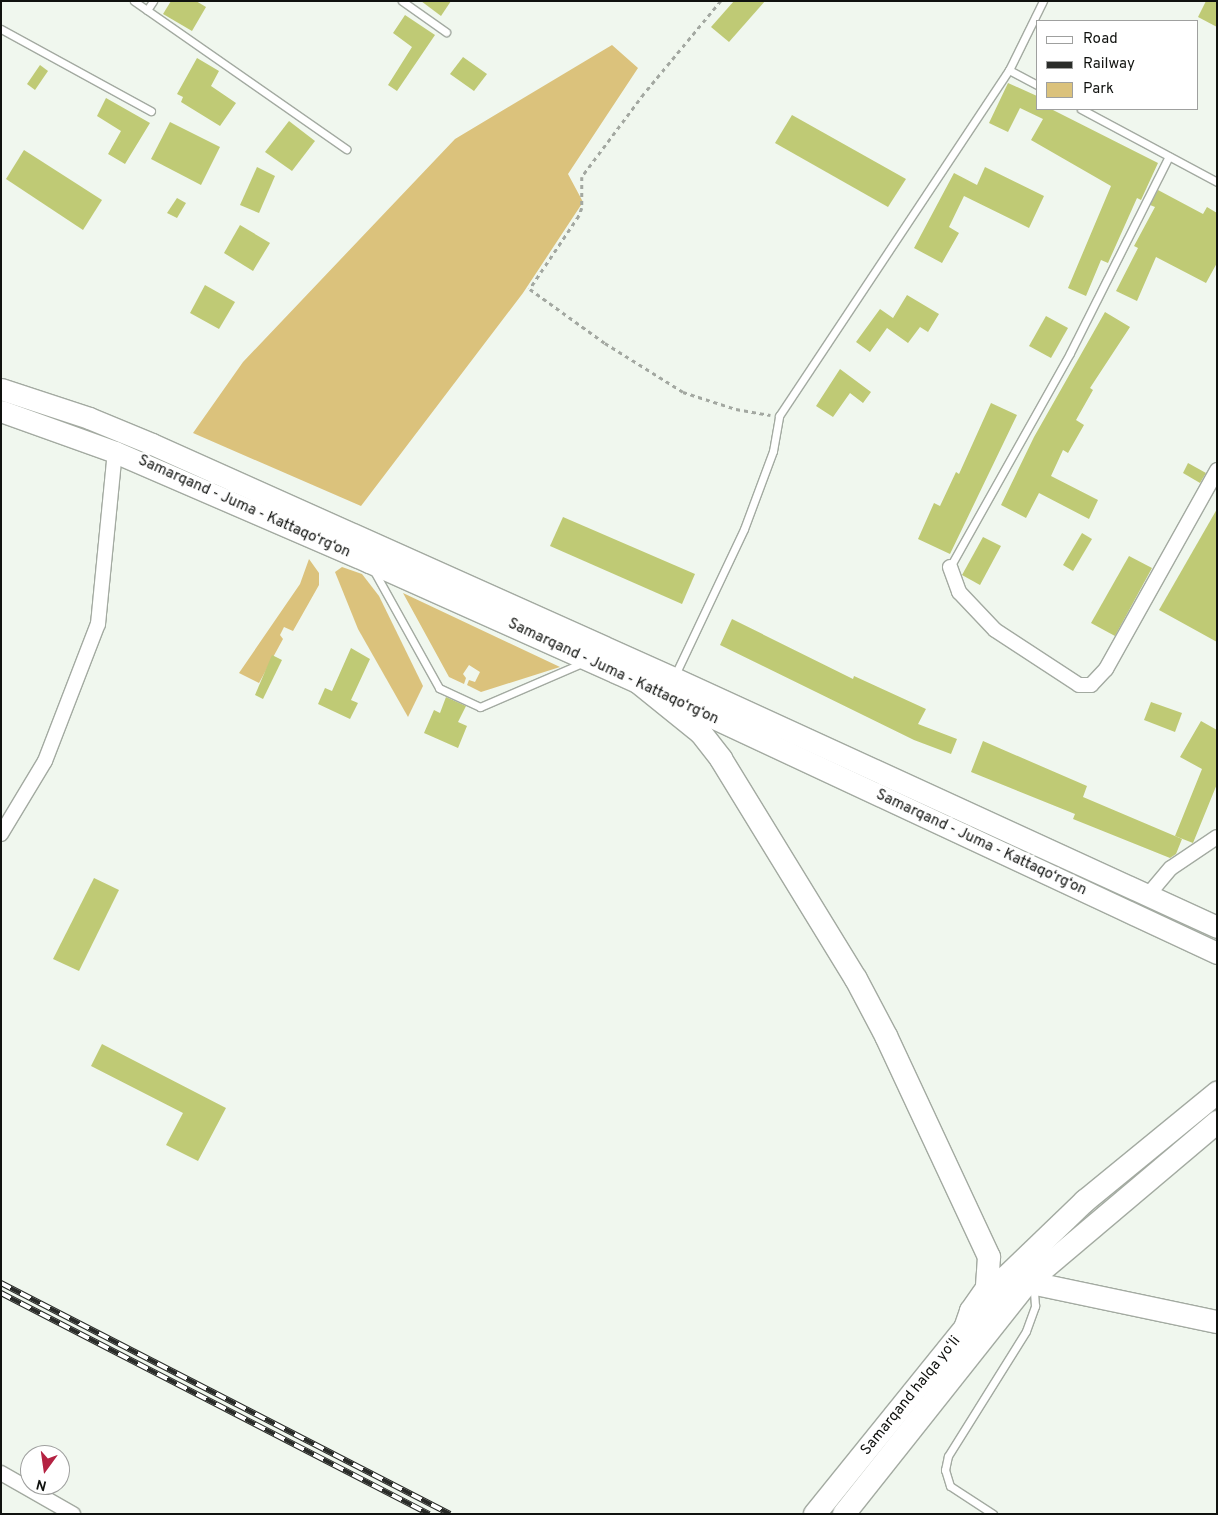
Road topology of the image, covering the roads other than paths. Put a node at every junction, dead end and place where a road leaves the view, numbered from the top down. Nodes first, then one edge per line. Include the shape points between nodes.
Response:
1 (134, 1) edge
2 (153, 1) edge
3 (402, 1) edge
4 (1043, 1) edge
5 (147, 10) junction
6 (1, 29) edge
7 (446, 32) dead end
8 (1009, 70) junction
9 (1036, 84) edge
10 (1083, 110) edge
11 (151, 111) dead end
12 (346, 149) dead end
13 (1169, 156) junction
14 (1217, 182) edge
15 (1, 389) edge
16 (1, 412) edge
17 (115, 452) junction
18 (1217, 470) edge
19 (369, 562) junction
20 (950, 567) joint
21 (589, 660) junction
22 (674, 678) junction
23 (639, 683) junction
24 (1, 834) edge
25 (1217, 837) edge
26 (1148, 895) junction
27 (1217, 927) edge
28 (1217, 954) edge
29 (1217, 1093) edge
30 (1217, 1122) edge
31 (1006, 1277) junction
32 (1031, 1288) junction
33 (1217, 1322) edge
34 (964, 1331) junction
35 (1, 1473) edge
36 (819, 1508) edge
37 (73, 1514) edge
38 (844, 1514) edge
39 (993, 1514) edge

1 - 5 lane
2 - 5 lane
3 - 7 lane
4 - 8 lane
5 - 12 lane
6 - 11 lane
8 - 9 lane
8 - 22 lane via 779,416 773,451 744,529
10 - 13 lane
13 - 14 lane
13 - 20 lane via 1070,353
15 - 22 main road, Samarqand - Juma - Kattaqo‘rg‘on via 89,418 152,444
16 - 17 main road, Samarqand - Juma - Kattaqo‘rg‘on
17 - 19 main road, Samarqand - Juma - Kattaqo‘rg‘on
17 - 24 street via 98,624 45,761
18 - 20 street via 1106,669 1091,685 1078,685 996,630 959,592
19 - 21 main road, Samarqand - Juma - Kattaqo‘rg‘on
19 - 21 lane via 439,688 480,707
21 - 23 main road, Samarqand - Juma - Kattaqo‘rg‘on
22 - 26 main road, Samarqand - Juma - Kattaqo‘rg‘on
23 - 28 main road, Samarqand - Juma - Kattaqo‘rg‘on
23 - 34 highway via 701,733 721,759 856,979 886,1036 989,1257 987,1288 971,1311
25 - 26 street via 1171,868
26 - 27 main road, Samarqand - Juma - Kattaqo‘rg‘on
29 - 31 highway, Samarqand halqa yoʻli via 1085,1201
30 - 32 highway
31 - 32 highway
31 - 34 highway, Samarqand halqa yoʻli
32 - 33 highway via 1078,1294
32 - 38 highway, Samarqand halqa yoʻli via 1005,1309
32 - 39 lane via 1035,1306 1026,1331 948,1456 945,1470 950,1486
34 - 36 highway, Samarqand halqa yoʻli
35 - 37 street

